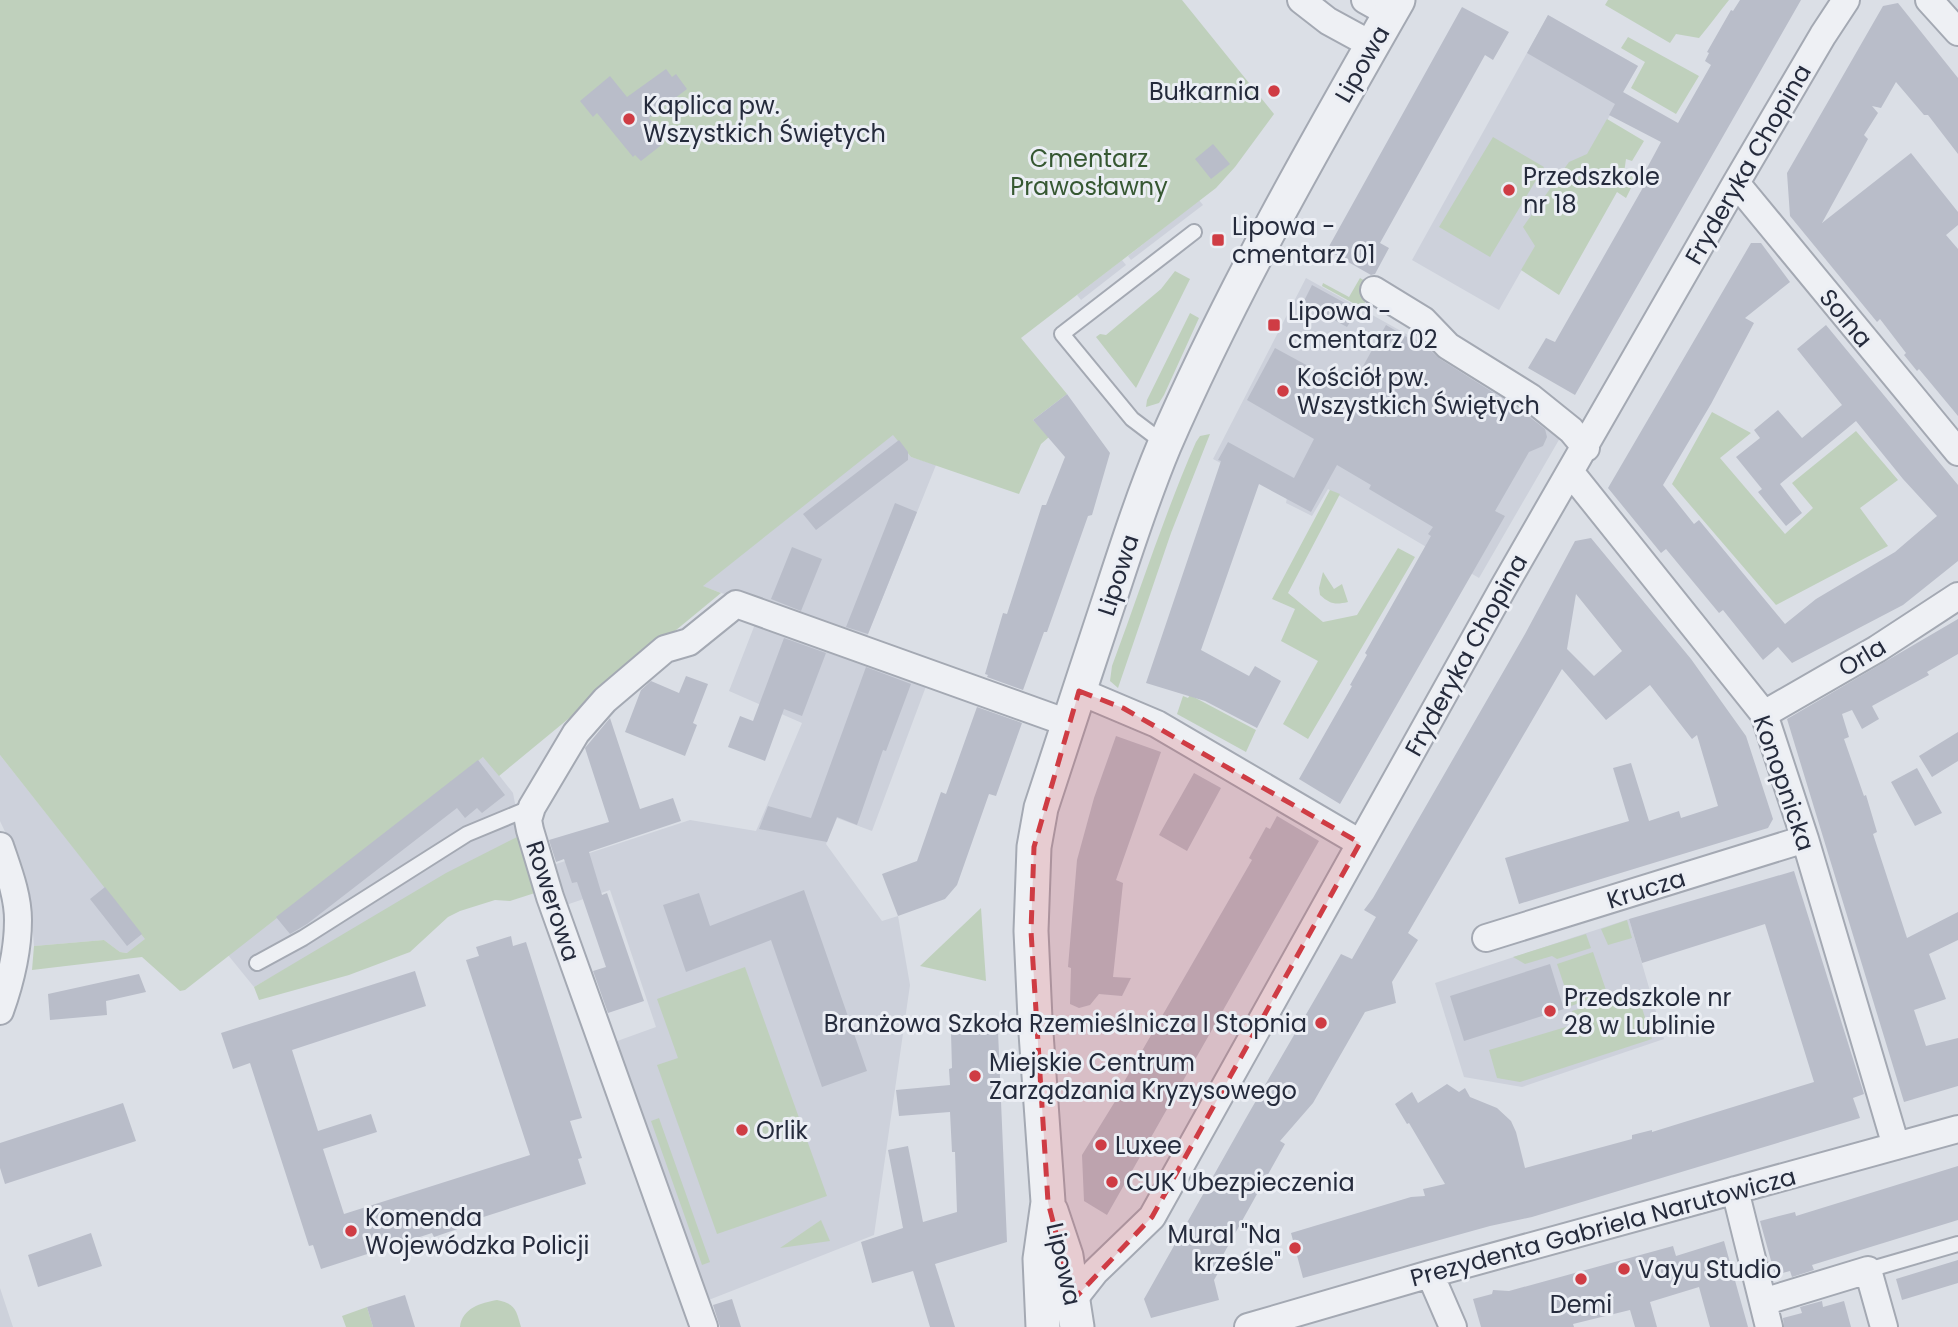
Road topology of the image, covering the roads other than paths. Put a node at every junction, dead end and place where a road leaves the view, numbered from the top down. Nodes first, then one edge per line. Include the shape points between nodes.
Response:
1 (1301, 0) edge
2 (1846, 0) edge
3 (1928, 0) edge
4 (1385, 5) edge
5 (1958, 32) edge
6 (1372, 45) junction
7 (1736, 183) junction
8 (1194, 232) dead end
9 (1374, 290) dead end
10 (1165, 444) junction
11 (1586, 448) junction
12 (1958, 452) edge
13 (1570, 473) junction
14 (1958, 596) edge
15 (1079, 691) junction
16 (1764, 714) junction
17 (1068, 723) junction
18 (532, 807) junction
19 (1805, 839) junction
20 (1360, 843) junction
21 (0, 846) edge
22 (1486, 938) dead end
23 (257, 964) dead end
24 (0, 1011) edge
25 (1958, 1129) edge
26 (1896, 1146) junction
27 (1735, 1190) junction
28 (1048, 1202) junction
29 (1958, 1244) edge
30 (1868, 1270) junction
31 (1430, 1274) junction
32 (1075, 1313) edge
33 (1766, 1314) edge
34 (1285, 1322) edge
35 (1884, 1325) edge
36 (704, 1327) edge
37 (1043, 1327) edge
38 (1248, 1327) edge
39 (1453, 1327) edge

1 - 6 street
2 - 7 street, Fryderyka Chopina
3 - 5 street
4 - 6 street, Lipowa
6 - 10 street, Lipowa via 1266,240
7 - 11 street, Fryderyka Chopina
7 - 12 street, Solna
8 - 10 lane via 1062,334 1132,419
9 - 11 street via 1423,320 1448,346 1530,397
10 - 15 street, Lipowa
11 - 13 street, Fryderyka Chopina
13 - 16 street, Konopnicka
13 - 20 street, Fryderyka Chopina
14 - 16 street, Orla
15 - 17 street, Lipowa
15 - 20 street via 1157,724
16 - 19 street, Konopnicka
17 - 18 street, Rowerowa via 736,604 689,642 665,649 605,700 576,733
17 - 28 street, Lipowa via 1041,808 1031,881
18 - 23 lane via 467,834
18 - 36 street, Rowerowa via 528,820 550,897
19 - 22 street, Krucza
19 - 26 street, Konopnicka
20 - 32 street, Fryderyka Chopina via 1152,1217 1095,1272
21 - 24 street via 18,920
25 - 26 street, Prezydenta Gabriela Narutowicza
26 - 27 street, Prezydenta Gabriela Narutowicza
27 - 31 street, Prezydenta Gabriela Narutowicza
27 - 33 street
28 - 32 street, Lipowa via 1066,1256
28 - 37 street, Lipowa via 1040,1259
29 - 30 lane
30 - 33 street
30 - 35 street
31 - 34 street, Prezydenta Gabriela Narutowicza
31 - 39 street
34 - 38 street, Prezydenta Gabriela Narutowicza

